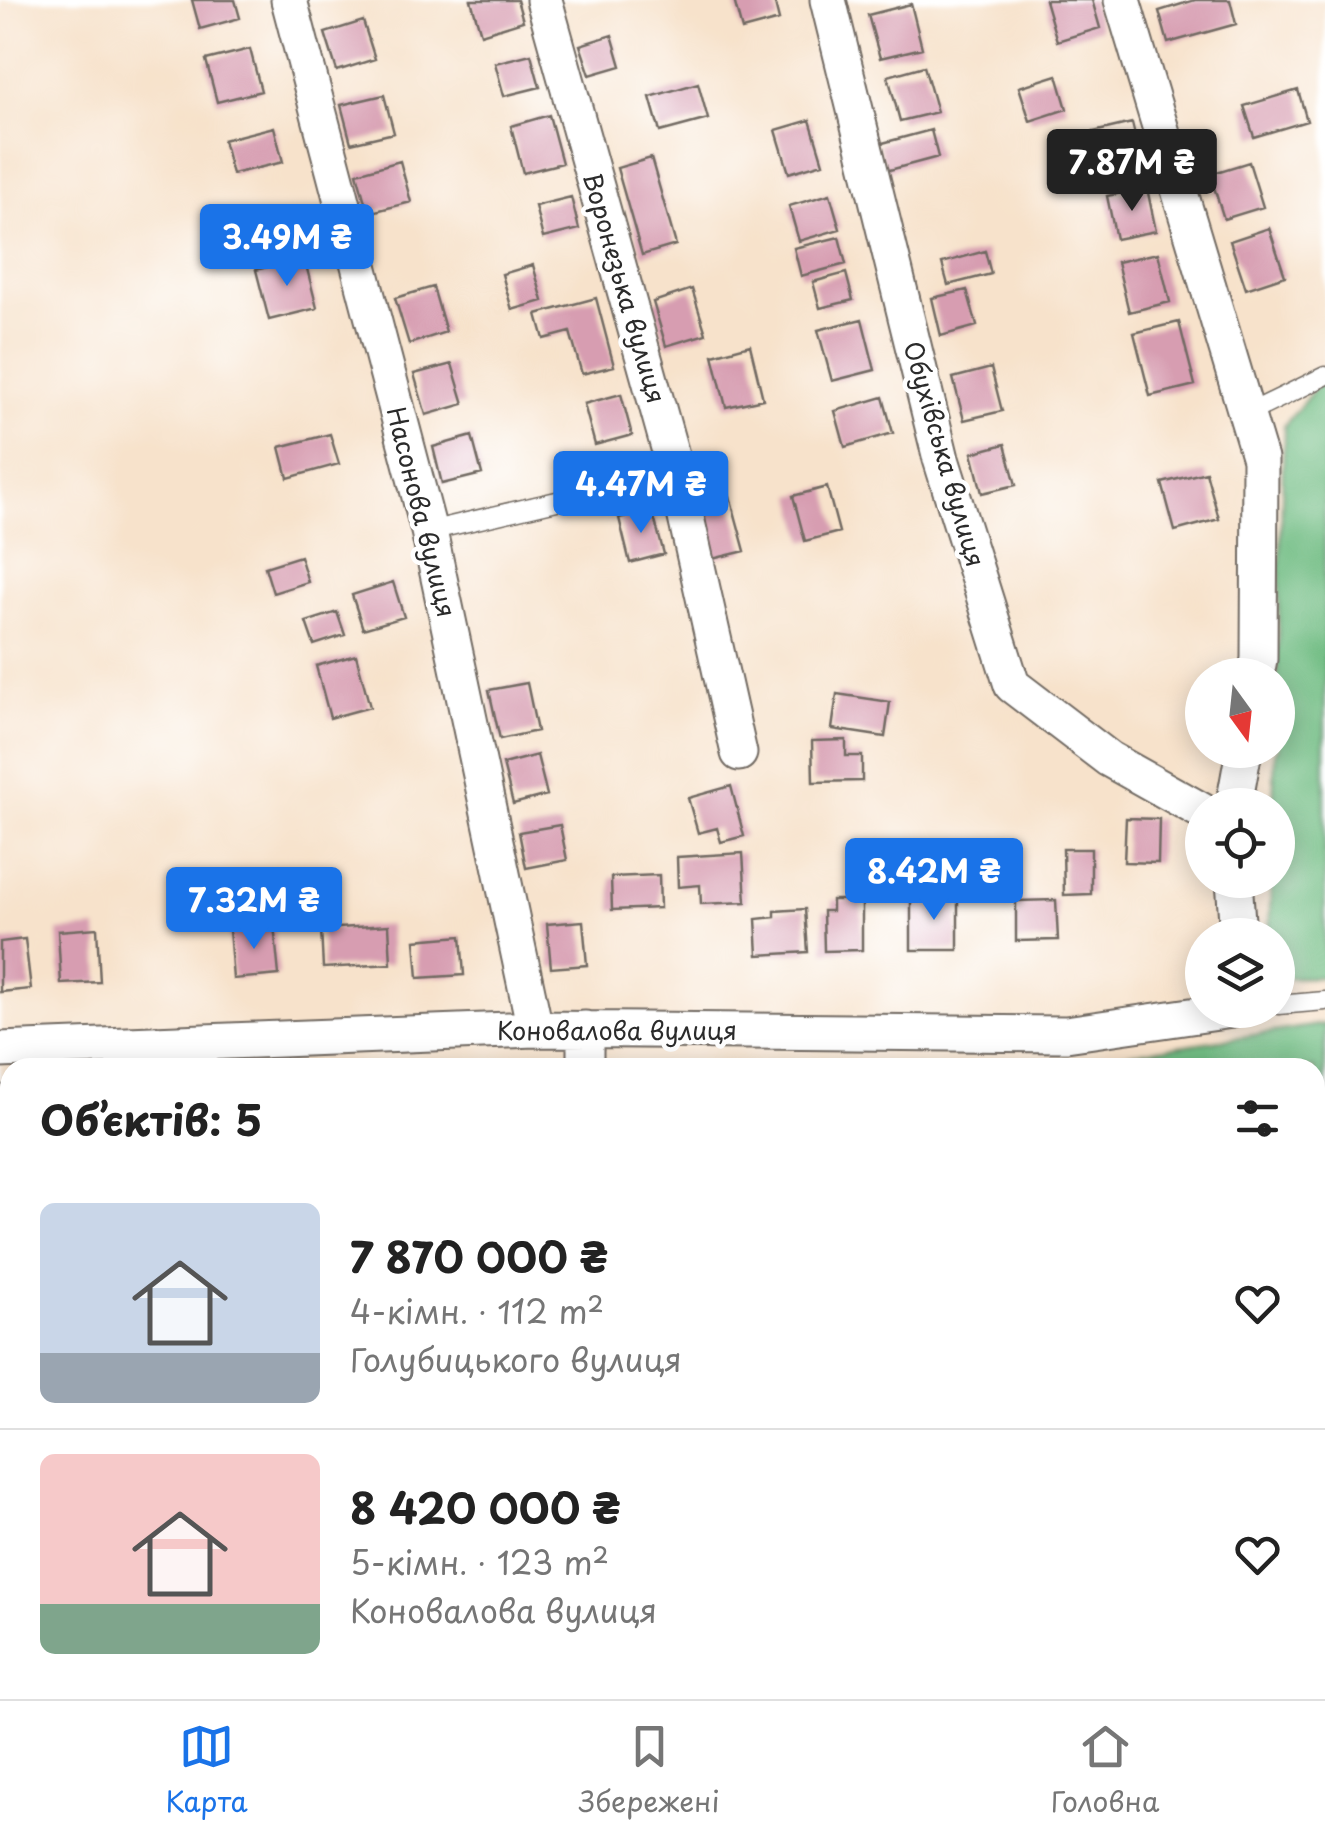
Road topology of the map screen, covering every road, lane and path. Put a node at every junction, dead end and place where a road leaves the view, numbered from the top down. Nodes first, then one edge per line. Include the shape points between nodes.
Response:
1 (288, 0) edge
2 (544, 0) edge
3 (828, 0) edge
4 (1122, 0) edge
5 (1325, 376) edge
6 (1247, 414) junction
7 (676, 472) junction
8 (429, 531) junction
9 (1259, 658) edge
10 (739, 753) dead end
11 (1185, 801) edge
12 (1325, 1001) edge
13 (1295, 1004) edge
14 (1185, 1017) edge
15 (535, 1028) junction
16 (586, 1029) junction
17 (0, 1050) edge
18 (585, 1058) edge

1 - 8 street, Насонова вулиця
2 - 7 street, Воронезька вулиця
3 - 11 street, Обухівська вулиця via 941,459 1012,685 1109,759
4 - 6 street
5 - 6 lane
6 - 9 street via 1260,459
7 - 8 lane
7 - 10 street, Воронезька вулиця
8 - 15 street, Насонова вулиця
12 - 13 lane
14 - 16 street, Коновалова вулиця via 1066,1034
15 - 16 street, Коновалова вулиця
15 - 17 street, Коновалова вулиця
16 - 18 street

